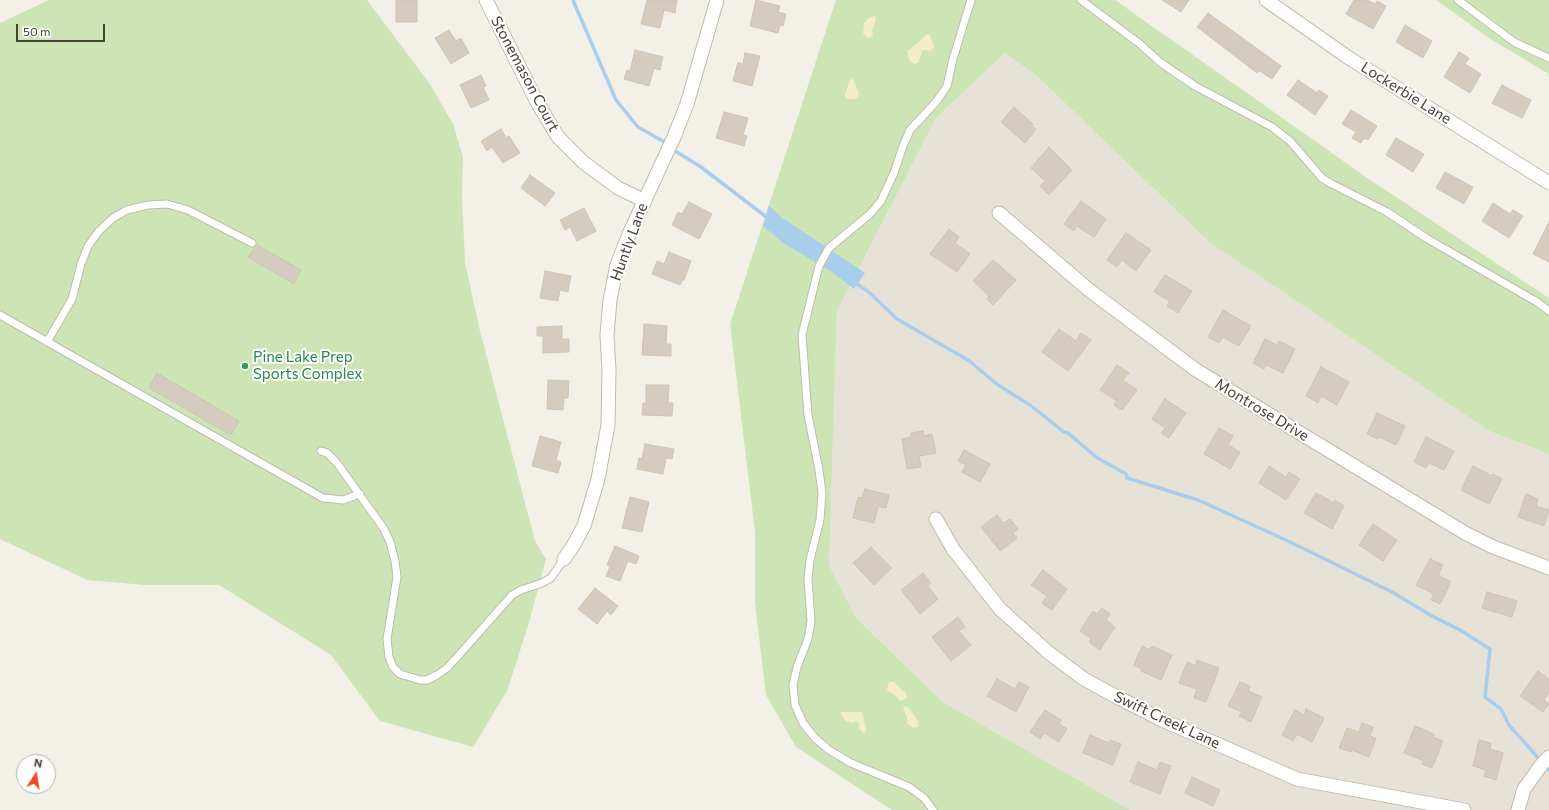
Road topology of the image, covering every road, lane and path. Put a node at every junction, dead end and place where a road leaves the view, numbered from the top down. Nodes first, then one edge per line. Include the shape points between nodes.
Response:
1 (486, 0) edge
2 (716, 0) edge
3 (971, 0) edge
4 (1081, 0) edge
5 (1266, 0) edge
6 (1458, 0) edge
7 (1549, 58) edge
8 (1549, 183) edge
9 (645, 201) junction
10 (999, 214) dead end
11 (252, 243) dead end
12 (1549, 311) edge
13 (0, 315) edge
14 (47, 342) junction
15 (321, 451) dead end
16 (360, 494) junction
17 (936, 519) dead end
18 (564, 560) joint
19 (1549, 568) edge
20 (1549, 757) edge
21 (933, 810) edge
22 (1464, 810) edge
23 (1518, 810) edge

1 - 9 street, Stonemason Court via 536,102 558,137 583,162 618,188
2 - 9 street, Huntly Lane via 687,104
3 - 21 lane via 947,86 910,130 881,201 870,214 828,248 819,266 802,335 808,415 822,493 820,520 808,579 810,627 793,686 795,705 803,723 829,750 851,763 909,787 924,798
4 - 12 lane via 1161,63 1195,86 1272,127 1290,141 1322,178 1388,212 1426,238
5 - 8 street, Lockerbie Lane via 1349,58
6 - 7 lane via 1514,42
9 - 18 street, Huntly Lane via 617,265 610,300 607,336 608,425 598,479 584,526
10 - 19 street, Montrose Drive via 1089,290 1196,370 1465,533 1493,547
11 - 14 lane via 188,210 167,204 148,204 128,210 113,218 88,246 72,300
13 - 14 lane
14 - 16 lane via 323,498 343,500
15 - 16 lane via 337,463
16 - 18 lane via 384,529 392,548 397,577 387,639 389,657 393,667 409,678 427,680 447,668 512,595 551,578
17 - 22 street, Swift Creek Lane via 953,549 1000,609 1049,653 1084,679 1162,720 1297,779
20 - 23 street via 1524,790

